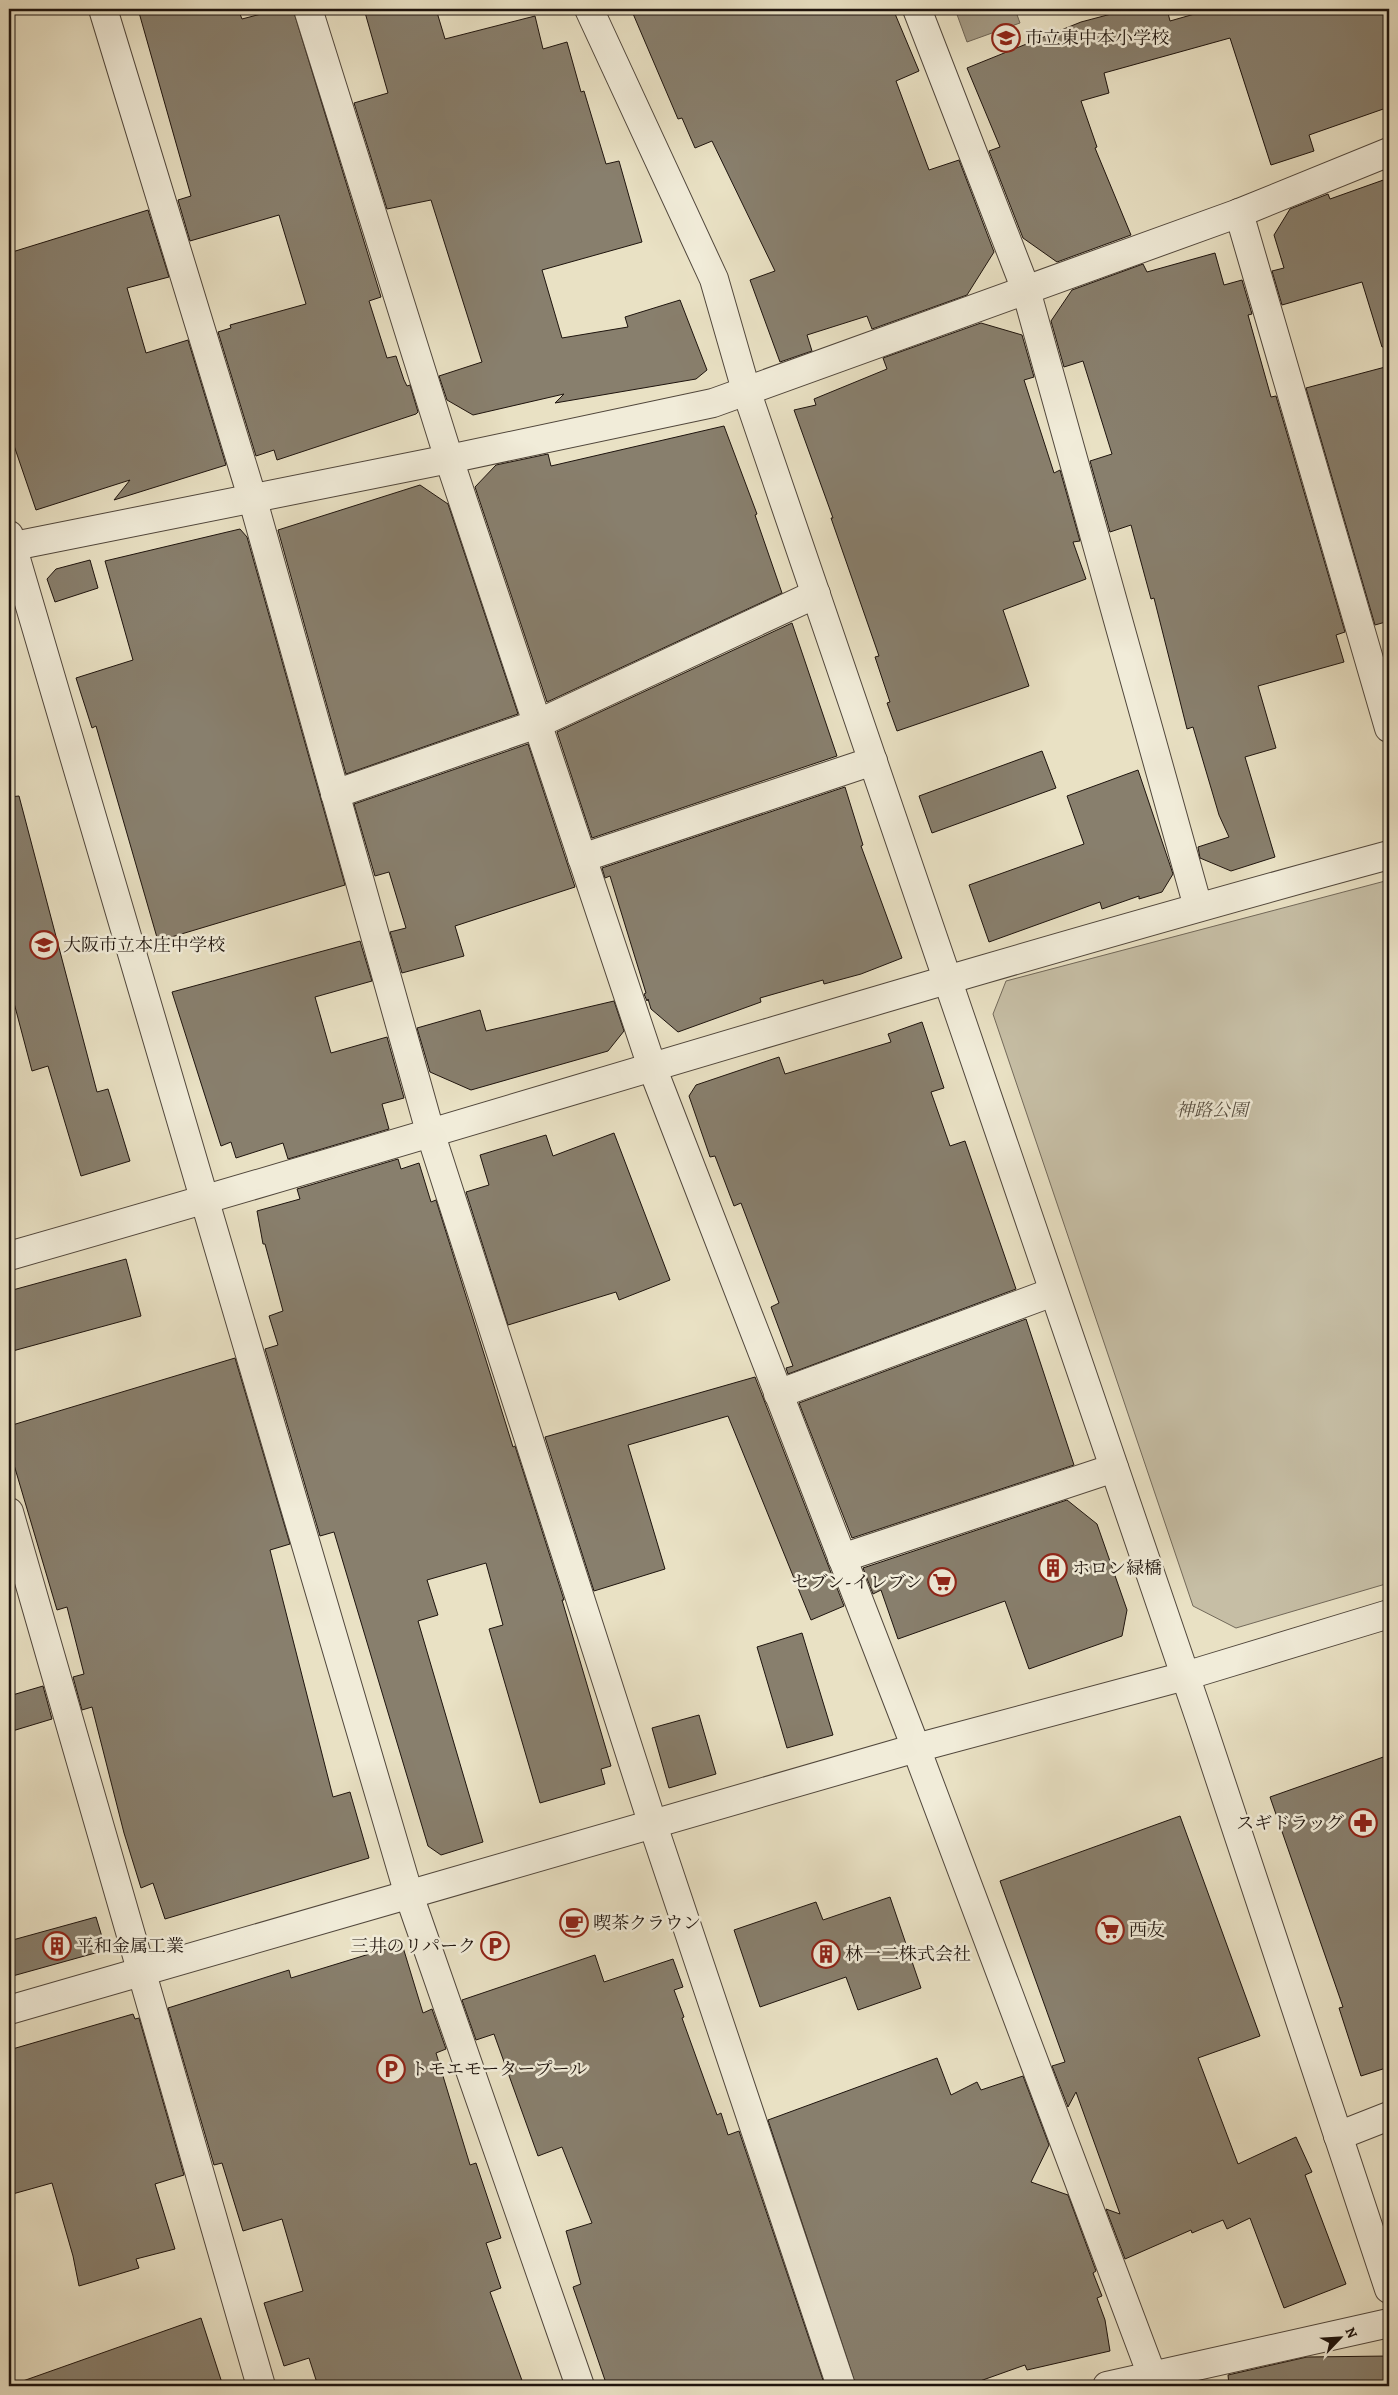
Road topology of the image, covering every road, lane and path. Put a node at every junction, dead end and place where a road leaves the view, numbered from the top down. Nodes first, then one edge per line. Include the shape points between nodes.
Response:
1 (103, 9) edge
2 (308, 9) edge
3 (589, 9) edge
4 (918, 9) edge
5 (1389, 152) edge
6 (1239, 213) junction
7 (1026, 290) junction
8 (746, 390) junction
9 (449, 459) junction
10 (252, 497) junction
11 (10, 543) edge
12 (816, 594) junction
13 (537, 724) junction
14 (1389, 728) edge
15 (873, 761) junction
16 (335, 794) junction
17 (1389, 855) edge
18 (582, 858) junction
19 (1198, 907) junction
20 (948, 980) junction
21 (652, 1066) junction
22 (431, 1134) junction
23 (204, 1201) junction
24 (9, 1256) edge
25 (1052, 1292) junction
26 (778, 1394) junction
27 (1114, 1468) junction
28 (9, 1512) edge
29 (842, 1558) junction
30 (1389, 1614) edge
31 (1185, 1676) junction
32 (916, 1748) junction
33 (652, 1824) junction
34 (409, 1895) junction
35 (142, 1972) junction
36 (9, 2010) edge
37 (1389, 2116) edge
38 (1338, 2136) junction
39 (1389, 2289) edge
40 (1389, 2323) edge
41 (1155, 2382) edge
42 (261, 2386) edge
43 (580, 2386) edge
44 (841, 2386) edge
45 (1107, 2386) edge

1 - 10 street
2 - 9 street
3 - 8 street via 714,279
4 - 7 street
5 - 6 street
6 - 7 street
6 - 14 street
7 - 8 street
7 - 19 street
8 - 9 street via 713,403
8 - 12 street
9 - 10 street
9 - 13 street
10 - 11 street
10 - 16 street
11 - 23 street
12 - 13 street
12 - 15 street
13 - 16 street
13 - 18 street
15 - 18 street
15 - 20 street
16 - 22 street
17 - 19 street
18 - 21 street
19 - 20 street
20 - 21 street
20 - 25 street
21 - 22 street
21 - 26 street
22 - 23 street
22 - 33 street
23 - 24 street
23 - 34 street
25 - 26 street
25 - 27 street
26 - 29 street
27 - 29 street
27 - 31 street
28 - 35 street
29 - 32 street
30 - 31 street
31 - 32 street
31 - 38 street
32 - 33 street
32 - 41 street
33 - 34 street
33 - 44 street
34 - 35 street
34 - 43 street
35 - 36 street
35 - 42 street
37 - 38 street
38 - 39 street
40 - 41 street
41 - 45 street

